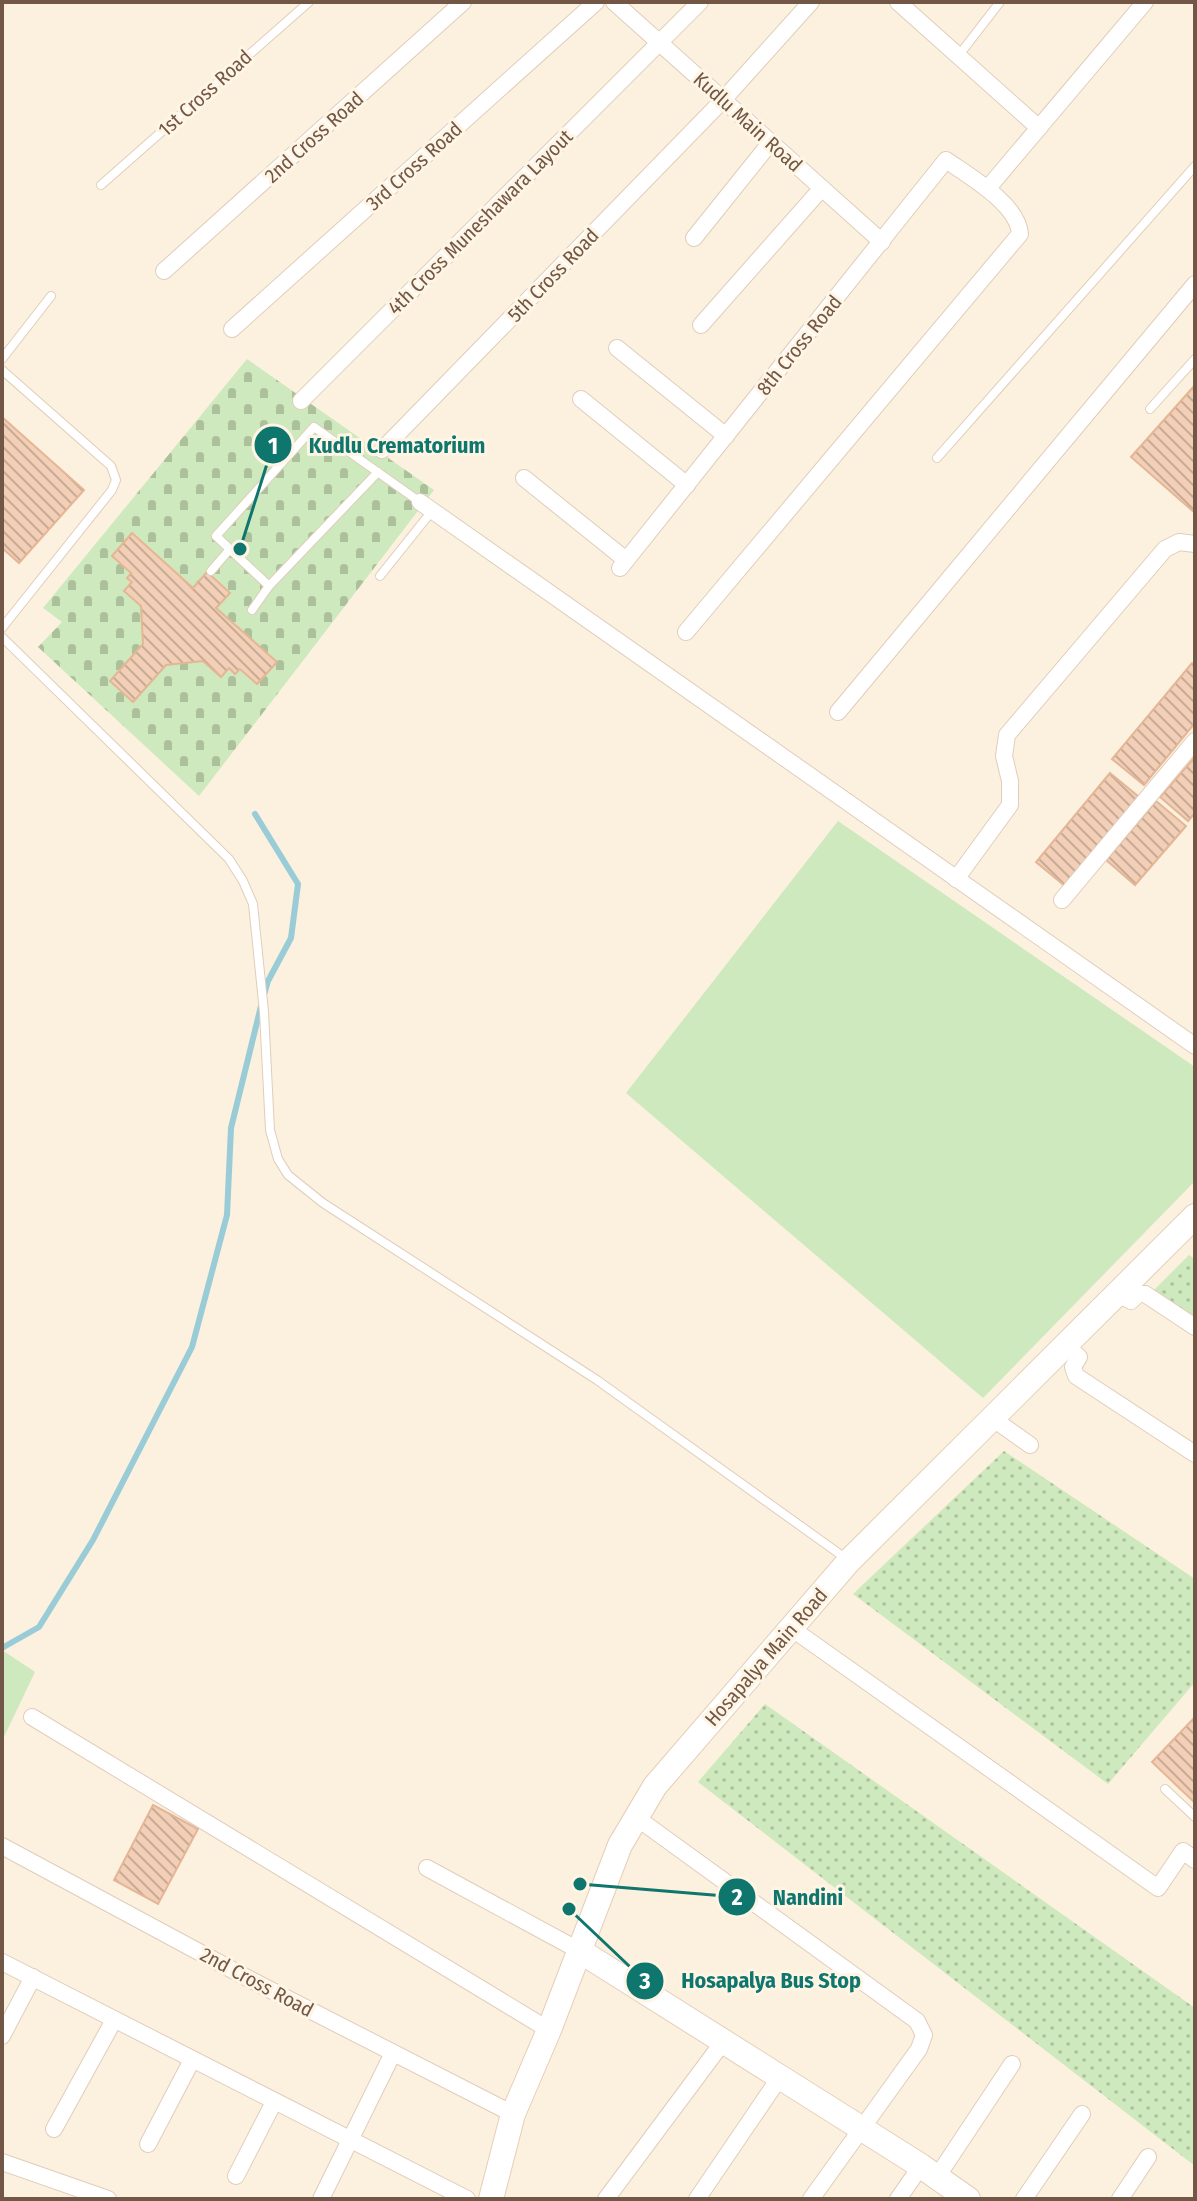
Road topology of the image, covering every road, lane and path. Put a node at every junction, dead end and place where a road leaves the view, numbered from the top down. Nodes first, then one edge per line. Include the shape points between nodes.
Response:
1 (309, 2) edge
2 (463, 2) edge
3 (596, 2) edge
4 (614, 2) edge
5 (700, 2) edge
6 (811, 2) edge
7 (898, 2) edge
8 (1000, 2) edge
9 (1145, 2) edge
10 (659, 43) junction
11 (958, 56) junction
12 (723, 100) junction
13 (1039, 128) junction
14 (771, 142) junction
15 (1195, 166) edge
16 (101, 185) dead end
17 (822, 188) junction
18 (988, 188) junction
19 (694, 238) dead end
20 (882, 242) junction
21 (164, 271) dead end
22 (1195, 284) edge
23 (51, 296) dead end
24 (701, 325) dead end
25 (232, 329) dead end
26 (617, 348) dead end
27 (2, 359) edge
28 (1195, 359) edge
29 (2, 370) edge
30 (581, 399) dead end
31 (301, 401) dead end
32 (1150, 409) dead end
33 (726, 436) junction
34 (382, 450) dead end
35 (937, 458) dead end
36 (378, 472) junction
37 (524, 478) dead end
38 (687, 485) junction
39 (427, 506) junction
40 (1195, 544) edge
41 (230, 549) junction
42 (211, 571) dead end
43 (380, 576) dead end
44 (269, 586) junction
45 (252, 610) dead end
46 (2, 628) edge
47 (686, 632) dead end
48 (2, 637) edge
49 (838, 712) dead end
50 (1195, 741) edge
51 (956, 879) junction
52 (1062, 900) dead end
53 (1195, 1046) edge
54 (1195, 1216) edge
55 (1117, 1293) junction
56 (1195, 1327) edge
57 (1065, 1345) junction
58 (992, 1418) junction
59 (1030, 1445) dead end
60 (1195, 1454) edge
61 (849, 1561) junction
62 (791, 1628) junction
63 (32, 1717) dead end
64 (1165, 1789) dead end
65 (1195, 1817) edge
66 (637, 1818) junction
67 (2, 1846) edge
68 (1195, 1860) edge
69 (427, 1868) dead end
70 (580, 1951) junction
71 (2, 1962) edge
72 (33, 1977) junction
73 (114, 2020) junction
74 (549, 2030) junction
75 (2, 2036) edge
76 (723, 2042) junction
77 (393, 2053) junction
78 (192, 2060) junction
79 (1012, 2064) dead end
80 (780, 2077) junction
81 (274, 2102) junction
82 (513, 2114) junction
83 (1082, 2114) dead end
84 (861, 2128) junction
85 (54, 2129) dead end
86 (349, 2140) junction
87 (148, 2144) dead end
88 (1148, 2157) dead end
89 (2, 2162) edge
90 (929, 2172) junction
91 (236, 2176) dead end
92 (108, 2199) edge
93 (321, 2199) edge
94 (467, 2199) edge
95 (491, 2199) edge
96 (606, 2199) edge
97 (697, 2199) edge
98 (811, 2199) edge
99 (898, 2199) edge
100 (968, 2199) edge
101 (1024, 2199) edge
102 (1120, 2199) edge

1 - 16 lane, 1st Cross Road
2 - 21 street, 2nd Cross Road
3 - 25 street, 3rd Cross Road
4 - 10 street, Kudlu Main Road
5 - 10 street, 4th Cross Muneshawara Layout
6 - 12 street, 5th Cross Road
7 - 11 street
8 - 11 lane
9 - 13 street
10 - 12 street, Kudlu Main Road
10 - 31 street, 4th Cross Muneshawara Layout
11 - 13 street
12 - 14 street, Kudlu Main Road
12 - 34 street, 5th Cross Road
13 - 18 street
14 - 17 street, Kudlu Main Road
14 - 19 street
15 - 35 lane
17 - 20 street, Kudlu Main Road
17 - 24 street
18 - 20 street, 8th Cross Road via 946,160
18 - 47 street via 1019,223 1020,234
20 - 33 street, 8th Cross Road
22 - 49 street
23 - 27 lane
26 - 33 street
28 - 32 lane
29 - 46 lane via 111,466 116,480
30 - 38 street
33 - 38 street, 8th Cross Road
36 - 39 lane
36 - 41 lane via 314,427 216,536
36 - 44 lane
37 - 38 street, 8th Cross Road via 623,564
39 - 43 lane
39 - 51 street
40 - 51 street via 1179,542 1165,549 1007,735 1010,805
41 - 42 lane
41 - 44 lane
44 - 45 lane
48 - 61 lane via 229,859 243,881 253,904 270,1130 288,1175 597,1380
50 - 52 street
51 - 53 street
54 - 55 street, Hosapalya Main Road
55 - 56 street via 1131,1301 1145,1294
55 - 57 street, Hosapalya Main Road
57 - 58 street, Hosapalya Main Road
57 - 60 street via 1079,1357 1073,1367 1076,1376
58 - 59 street
58 - 61 street, Hosapalya Main Road
61 - 62 street, Hosapalya Main Road
62 - 66 street, Hosapalya Main Road via 655,1786
62 - 68 street via 1158,1888 1183,1851
63 - 74 street
64 - 65 lane
66 - 70 street, Hosapalya Main Road via 620,1845
66 - 84 street via 917,2021 924,2035 919,2049
67 - 77 street, 2nd Cross Road
69 - 70 street
70 - 74 street, Hosapalya Main Road
70 - 76 street
71 - 72 street
72 - 73 street
72 - 75 street
73 - 78 street
73 - 85 street
74 - 82 street, Hosapalya Main Road
76 - 80 street
76 - 96 street
77 - 82 street, 2nd Cross Road
77 - 86 street
78 - 81 street
78 - 87 street
79 - 90 street
80 - 84 street
80 - 97 street
81 - 86 street
81 - 91 street
82 - 95 street, Hosapalya Main Road
83 - 101 street
84 - 90 street
84 - 98 street
86 - 93 street
86 - 94 street
88 - 102 street
89 - 92 street
90 - 99 street
90 - 100 street

